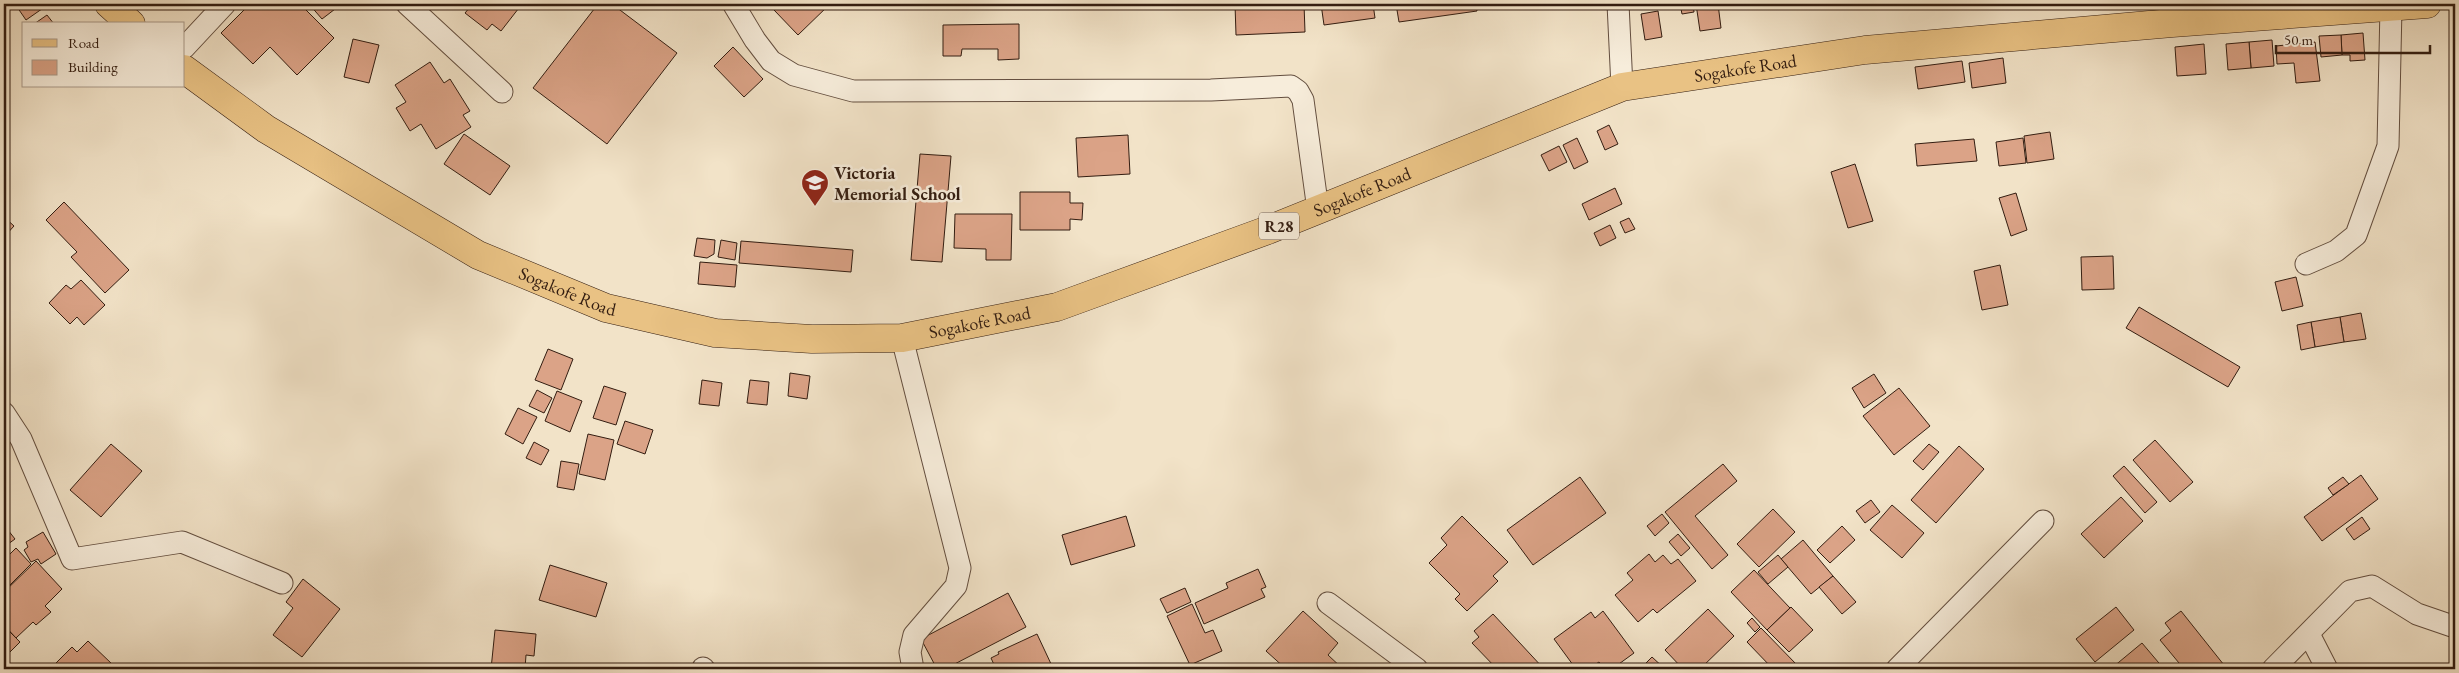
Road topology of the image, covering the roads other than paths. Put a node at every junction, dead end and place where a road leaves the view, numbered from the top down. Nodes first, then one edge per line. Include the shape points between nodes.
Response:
1 (109, 4) edge
2 (226, 4) edge
3 (407, 4) edge
4 (734, 4) edge
5 (1618, 4) edge
6 (2427, 4) edge
7 (2391, 7) junction
8 (2171, 13) edge
9 (129, 22) edge
10 (185, 47) edge
11 (185, 70) edge
12 (1622, 87) junction
13 (502, 92) dead end
14 (1318, 210) junction
15 (2306, 264) dead end
16 (902, 338) junction
17 (4, 413) edge
18 (2043, 521) dead end
19 (282, 583) dead end
20 (1328, 603) dead end
21 (2455, 627) edge
22 (2309, 634) junction
23 (913, 669) edge
24 (1417, 669) edge
25 (1897, 669) edge
26 (2273, 669) edge
27 (2326, 669) edge

1 - 9 main road
2 - 10 street
3 - 13 street
4 - 14 street via 771,61 794,75 853,91 1211,90 1291,86 1303,100
5 - 12 street
6 - 7 main road, Sogakofe Road / R28
7 - 8 main road, Sogakofe Road / R28
7 - 15 street via 2388,146 2356,235 2336,251
8 - 12 main road, Sogakofe Road / R28 via 1865,50
11 - 16 main road, Sogakofe Road / R28 via 266,129 478,254 606,308 714,333 812,340
12 - 14 main road, Sogakofe Road / R28
14 - 16 main road, Sogakofe Road / R28 via 1057,307
16 - 23 street via 960,568 956,586 914,636 910,652
17 - 19 street via 21,439 72,559 182,542
18 - 25 street
20 - 24 street
21 - 22 street via 2417,614 2372,586 2350,591
22 - 26 street
22 - 27 street

